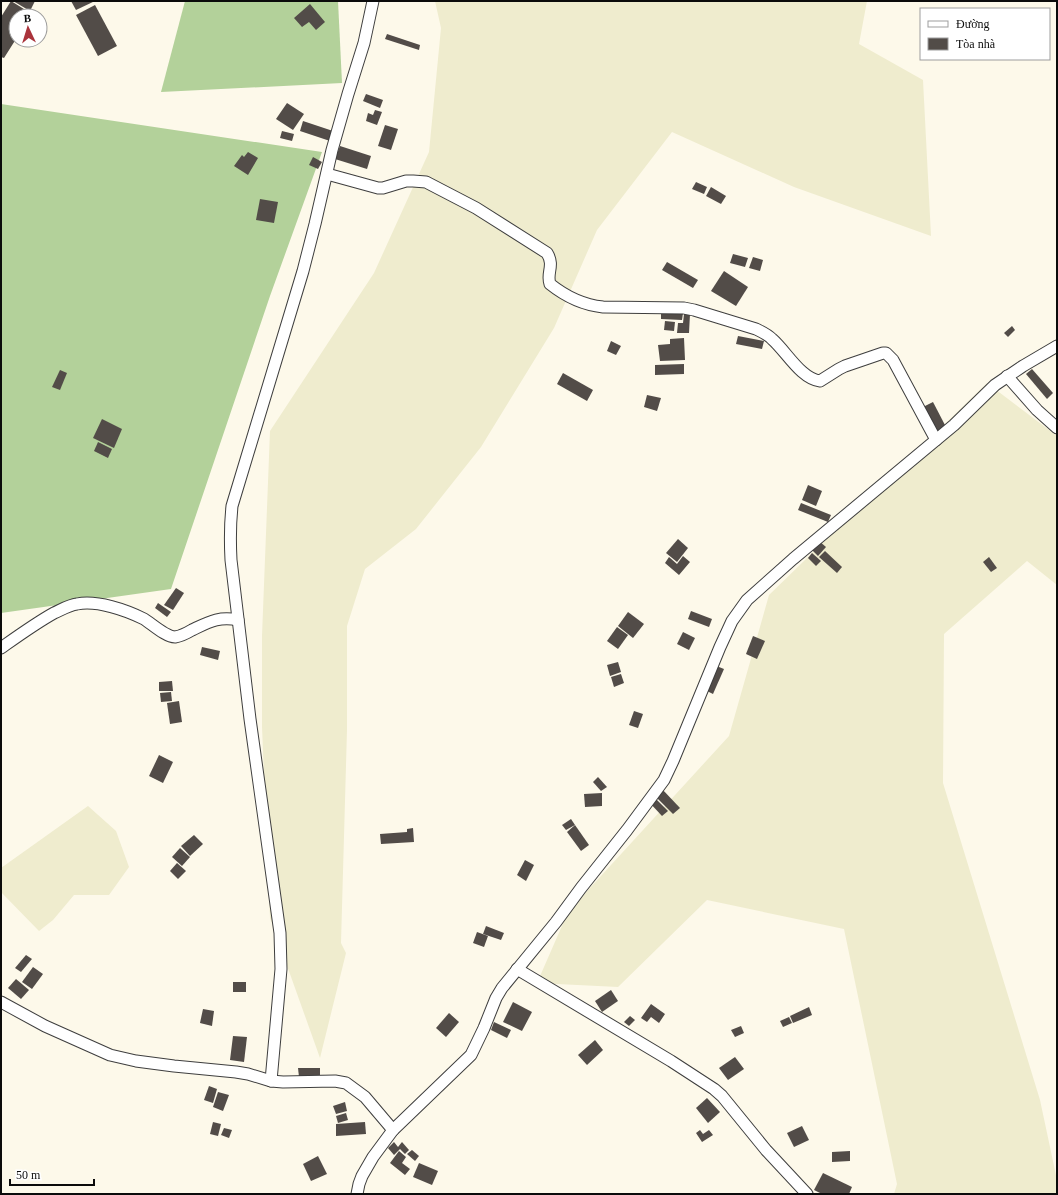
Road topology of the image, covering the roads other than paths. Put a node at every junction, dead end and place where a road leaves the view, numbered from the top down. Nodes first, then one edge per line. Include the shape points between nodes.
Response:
1 (373, 1) edge
2 (327, 174) junction
3 (1057, 346) edge
4 (1007, 376) junction
5 (1057, 428) edge
6 (936, 440) junction
7 (238, 620) junction
8 (1, 648) edge
9 (517, 969) junction
10 (1, 1002) edge
11 (271, 1081) junction
12 (393, 1130) junction
13 (357, 1194) edge
14 (807, 1194) edge

1 - 2 street via 364,43
2 - 6 street via 378,188 413,181 426,182 476,208 547,253 551,259 550,284 580,302 603,307 694,310 756,329 772,339 801,371 815,380 820,381 845,366 886,353 893,360
2 - 7 street via 303,271 232,506 229,534
3 - 4 street
4 - 5 street
4 - 6 street
6 - 9 street via 746,600 732,621 720,647 664,780
7 - 8 street via 217,619 175,637 144,619 111,606 76,604 63,608 35,624
7 - 11 street via 280,933 281,969
9 - 12 street via 496,998 472,1055
9 - 14 street via 714,1089
10 - 11 street via 110,1055 174,1066 236,1072
11 - 12 street via 335,1080 346,1083 364,1097
12 - 13 street via 362,1176

